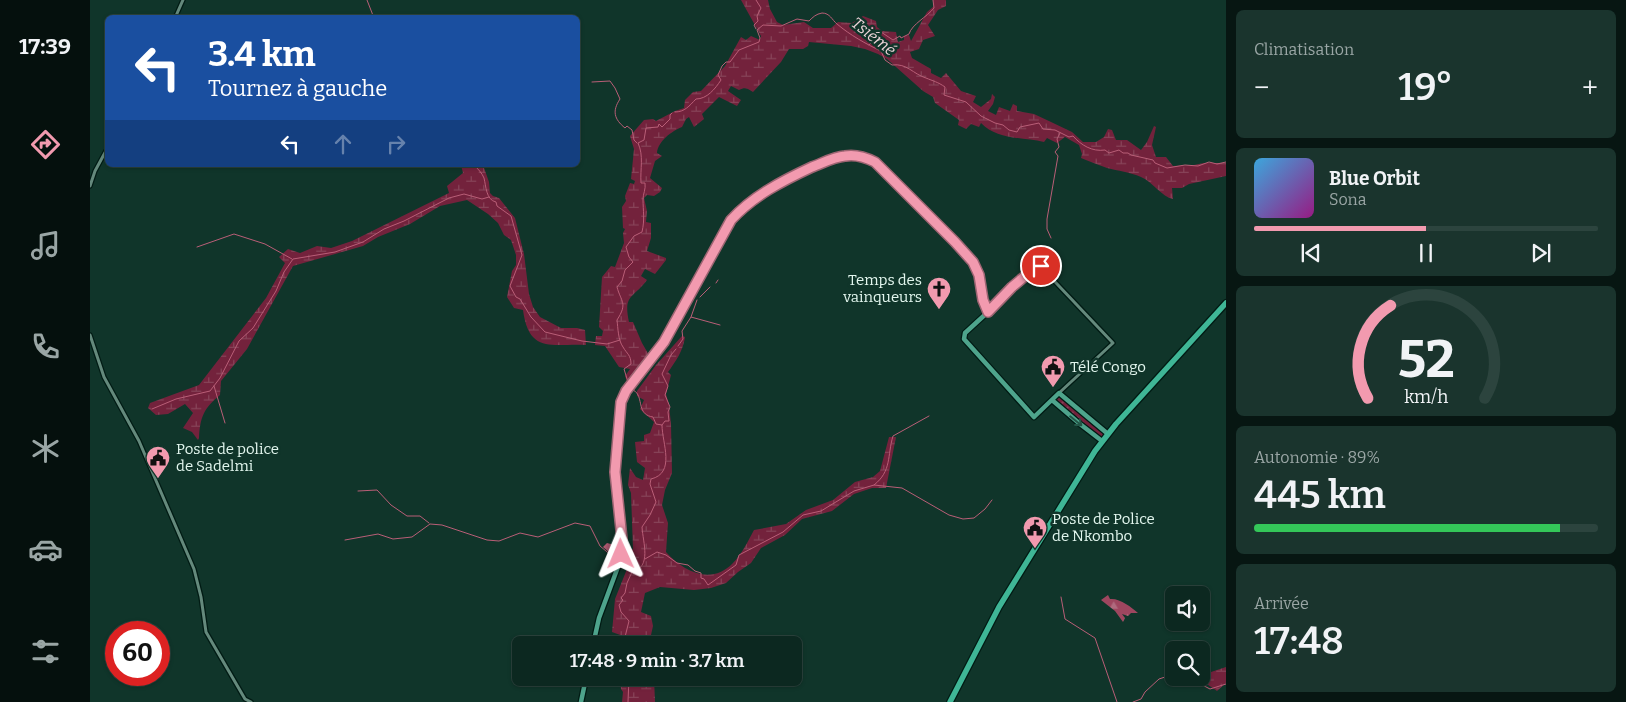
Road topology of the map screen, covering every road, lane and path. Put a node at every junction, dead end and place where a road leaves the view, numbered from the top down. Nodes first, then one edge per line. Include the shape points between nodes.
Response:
1 (183, 0) edge
2 (176, 15) edge
3 (105, 153) edge
4 (90, 186) edge
5 (1226, 303) edge
6 (987, 310) junction
7 (90, 335) edge
8 (1059, 393) junction
9 (1052, 400) junction
10 (1108, 434) junction
11 (1102, 441) junction
12 (595, 636) edge
13 (584, 686) edge
14 (251, 702) edge
15 (581, 702) edge
16 (950, 702) edge

1 - 2 street
3 - 4 street
5 - 10 highway
6 - 8 street via 1040,266 1113,343
6 - 9 main road via 966,333 965,341 1034,417
6 - 12 main road via 973,262 875,162 861,156 837,157 782,180 731,220 664,342 623,396 615,472 622,539 619,563
7 - 14 street via 104,377 139,441 194,569 206,632 245,699
8 - 9 main road
8 - 10 main road
9 -> 11 main road
10 - 11 highway
11 - 16 highway via 999,607
13 - 15 main road

